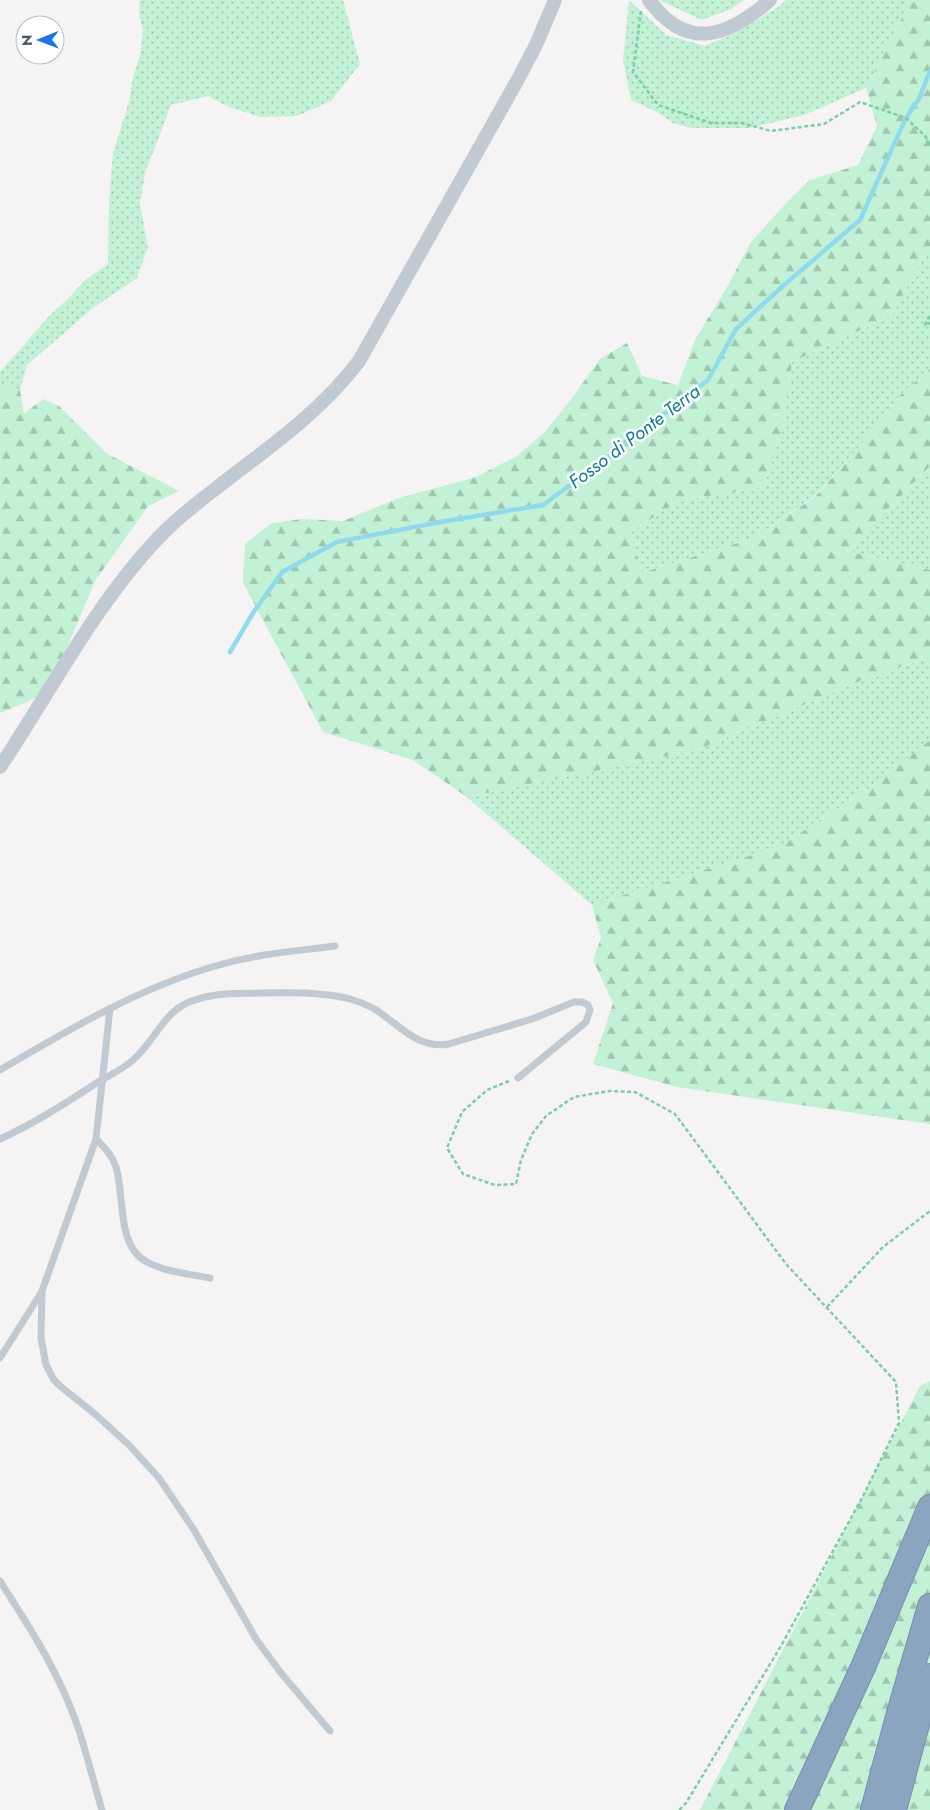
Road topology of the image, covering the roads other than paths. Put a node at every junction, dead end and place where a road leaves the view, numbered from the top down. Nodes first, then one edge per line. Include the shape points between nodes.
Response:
1 (555, 0) edge
2 (770, 0) edge
3 (645, 4) edge
4 (0, 767) edge
5 (335, 946) dead end
6 (110, 1008) junction
7 (0, 1070) edge
8 (518, 1078) road end
9 (102, 1080) junction
10 (0, 1139) edge
11 (96, 1139) junction
12 (210, 1278) dead end
13 (42, 1291) junction
14 (0, 1358) edge
15 (930, 1507) edge
16 (0, 1581) edge
17 (930, 1606) edge
18 (930, 1676) edge
19 (330, 1732) dead end
20 (102, 1810) edge
21 (797, 1810) edge
22 (873, 1810) edge
23 (894, 1810) edge

1 - 4 street via 517,81 359,361 334,392 183,514 141,557 105,604
2 - 3 street via 732,27 703,34 676,27 655,8
5 - 6 lane via 221,964 162,984
6 - 7 lane
6 - 9 lane
8 - 9 lane via 586,1022 590,1010 588,1004 574,1002 532,1020 438,1045 413,1037 372,1008 342,997 301,993 212,995 178,1008 142,1052 125,1067
9 - 10 lane
9 - 11 lane
11 - 12 lane via 110,1153 116,1167 126,1234 133,1250 156,1266
11 - 13 lane
13 - 14 lane
13 - 19 lane via 42,1348 54,1380 129,1444 158,1478 194,1530 256,1639
15 - 21 highway via 864,1665
16 - 20 lane via 35,1636 64,1691
17 - 22 highway
18 - 23 highway

